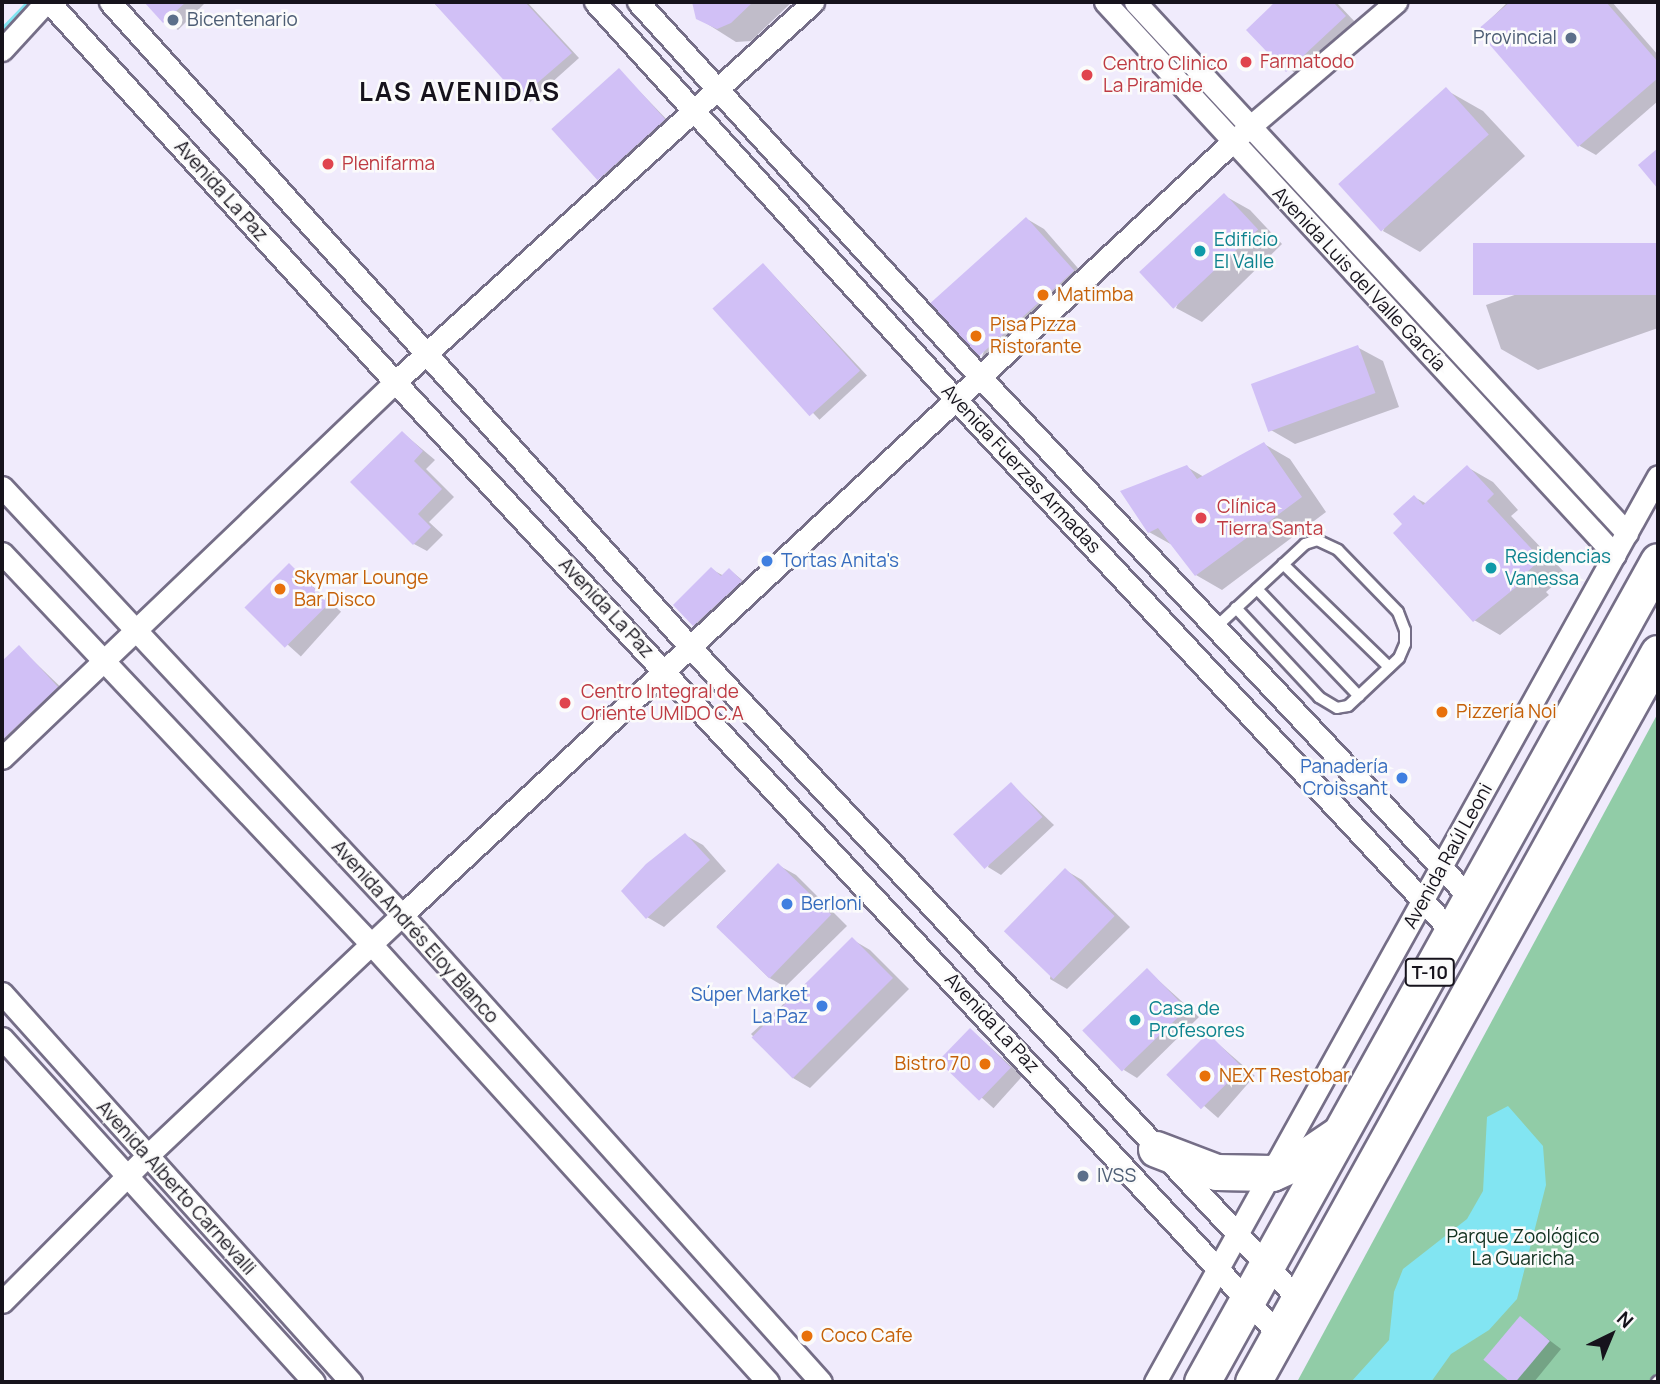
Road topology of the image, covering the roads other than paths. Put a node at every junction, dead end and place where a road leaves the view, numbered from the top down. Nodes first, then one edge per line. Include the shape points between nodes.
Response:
1 (48, 2) edge
2 (110, 2) edge
3 (595, 2) edge
4 (638, 2) edge
5 (813, 2) edge
6 (1105, 2) edge
7 (1135, 2) edge
8 (1396, 2) edge
9 (2, 50) edge
10 (716, 89) junction
11 (693, 109) junction
12 (1248, 128) junction
13 (1232, 142) junction
14 (425, 356) junction
15 (982, 379) junction
16 (395, 382) junction
17 (957, 401) junction
18 (1658, 476) edge
19 (2, 487) edge
20 (1627, 533) junction
21 (2, 553) edge
22 (1615, 555) junction
23 (1658, 561) edge
24 (1283, 564) junction
25 (1257, 589) junction
26 (1236, 608) junction
27 (1215, 628) junction
28 (135, 632) junction
29 (691, 648) junction
30 (1658, 653) edge
31 (103, 662) junction
32 (1389, 667) junction
33 (666, 671) junction
34 (1359, 696) junction
35 (2, 758) edge
36 (1441, 869) junction
37 (1471, 899) junction
38 (1423, 901) junction
39 (402, 915) junction
40 (1452, 932) junction
41 (371, 944) junction
42 (2, 993) edge
43 (2, 1038) edge
44 (1341, 1132) junction
45 (1156, 1149) junction
46 (147, 1156) junction
47 (1272, 1172) junction
48 (128, 1176) junction
49 (1237, 1235) junction
50 (1267, 1266) junction
51 (1219, 1268) junction
52 (1248, 1300) junction
53 (1299, 1300) junction
54 (2, 1302) edge
55 (1279, 1335) junction
56 (1168, 1357) junction
57 (1203, 1380) edge
58 (314, 1382) edge
59 (351, 1382) edge
60 (768, 1382) edge
61 (821, 1382) edge
62 (1155, 1382) edge
63 (1253, 1382) edge

1 - 9 street
1 - 16 street, Avenida La Paz
2 - 14 street, Avenida La Paz
3 - 11 street, Avenida Fuerzas Armadas
4 - 10 street, Avenida Fuerzas Armadas
5 - 10 street
6 - 13 street, Avenida Luis del Valle García
7 - 12 street, Avenida Luis del Valle García
8 - 12 street
10 - 11 street
10 - 15 street, Avenida Fuerzas Armadas
11 - 14 street
11 - 17 street, Avenida Fuerzas Armadas
12 - 13 street
12 - 20 street, Avenida Luis del Valle García
13 - 15 street
13 - 22 street, Avenida Luis del Valle García
14 - 16 street
14 - 29 street, Avenida La Paz
15 - 17 street
15 - 27 street, Avenida Fuerzas Armadas
16 - 28 street
16 - 33 street, Avenida La Paz
17 - 29 street
17 - 38 street, Avenida Fuerzas Armadas
18 - 20 street, Avenida Raúl Leoni
19 - 28 street, Avenida Andrés Eloy Blanco
20 - 22 street, Avenida Raúl Leoni
21 - 31 street
22 - 36 street, Avenida Raúl Leoni
23 - 37 highway, T-10
24 - 25 lane
24 - 32 lane
24 - 32 lane via 1305,544 1317,540 1338,550 1402,621 1405,644
25 - 26 lane
25 - 34 lane
26 - 27 lane
26 - 34 lane via 1328,705 1348,706
27 - 36 street, Avenida Fuerzas Armadas
28 - 31 street
28 - 39 street, Avenida Andrés Eloy Blanco
29 - 33 street
29 - 45 street, Avenida La Paz
30 - 53 highway, T-10
31 - 35 street
31 - 41 street
32 - 34 lane
33 - 39 street
33 - 51 street, Avenida La Paz
36 - 37 street, Avenida Fuerzas Armadas
36 - 38 street, Avenida Raúl Leoni
37 - 40 highway, T-10
38 - 40 street, Avenida Fuerzas Armadas
38 - 47 street, Avenida Raúl Leoni
39 - 41 street
39 - 61 street, Avenida Andrés Eloy Blanco
40 - 44 highway, T-10
41 - 46 street
41 - 60 street
42 - 46 street, Avenida Alberto Carnevalli
43 - 48 street, Avenida Alberto Carnevalli
44 - 47 highway via 1298,1161
44 - 50 highway, T-10
45 - 47 highway via 1216,1172
45 - 49 street, Avenida La Paz
46 - 48 street
46 - 59 street, Avenida Alberto Carnevalli
47 - 49 street, Avenida Raúl Leoni
48 - 54 street
48 - 58 street, Avenida Alberto Carnevalli
49 - 50 street, Avenida La Paz
49 - 51 street, Avenida Raúl Leoni
50 - 52 highway, T-10
50 - 53 street, Avenida La Paz
51 - 52 street, Avenida La Paz
51 - 56 street, Avenida Raúl Leoni
52 - 55 street, Avenida La Paz
52 - 57 highway, T-10
53 - 55 highway, T-10
55 - 63 highway, T-10
56 - 57 street
56 - 62 street, Avenida Raúl Leoni

